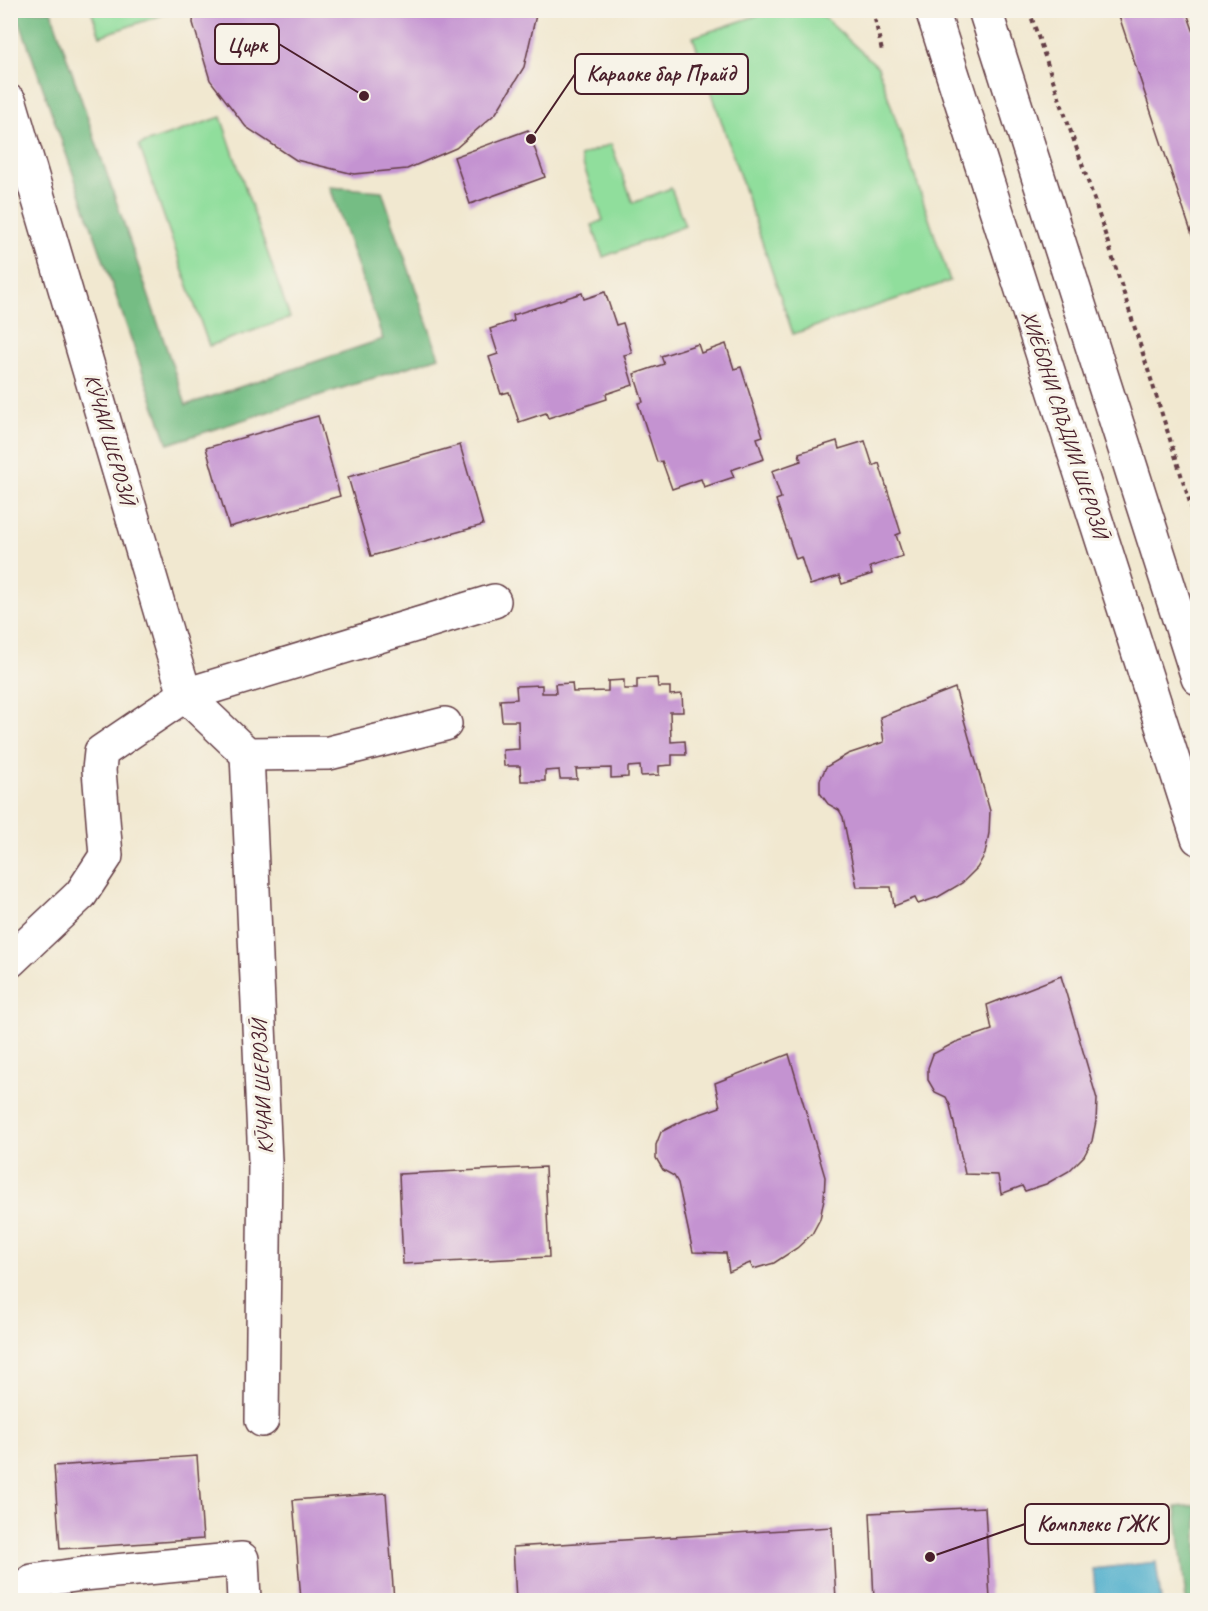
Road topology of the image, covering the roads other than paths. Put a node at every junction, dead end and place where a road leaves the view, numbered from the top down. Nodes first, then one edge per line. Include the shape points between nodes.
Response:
1 (932, 10) edge
2 (986, 10) edge
3 (10, 102) edge
4 (494, 601) dead end
5 (1197, 678) edge
6 (185, 696) junction
7 (445, 724) dead end
8 (247, 753) junction
9 (1197, 838) edge
10 (10, 961) edge
11 (262, 1420) dead end
12 (28, 1600) edge
13 (244, 1600) edge

1 - 9 main road, ХИЁБОНИ САЪДИИ ШЕРОЗӢ
2 - 5 main road
3 - 6 main road, КӮЧАИ ШЕРОЗӢ
4 - 6 main road
6 - 8 main road
6 - 10 main road via 101,752 106,856 81,894
7 - 8 main road via 329,753
8 - 11 main road, КӮЧАИ ШЕРОЗӢ via 265,1161
12 - 13 main road via 32,1581 242,1559

